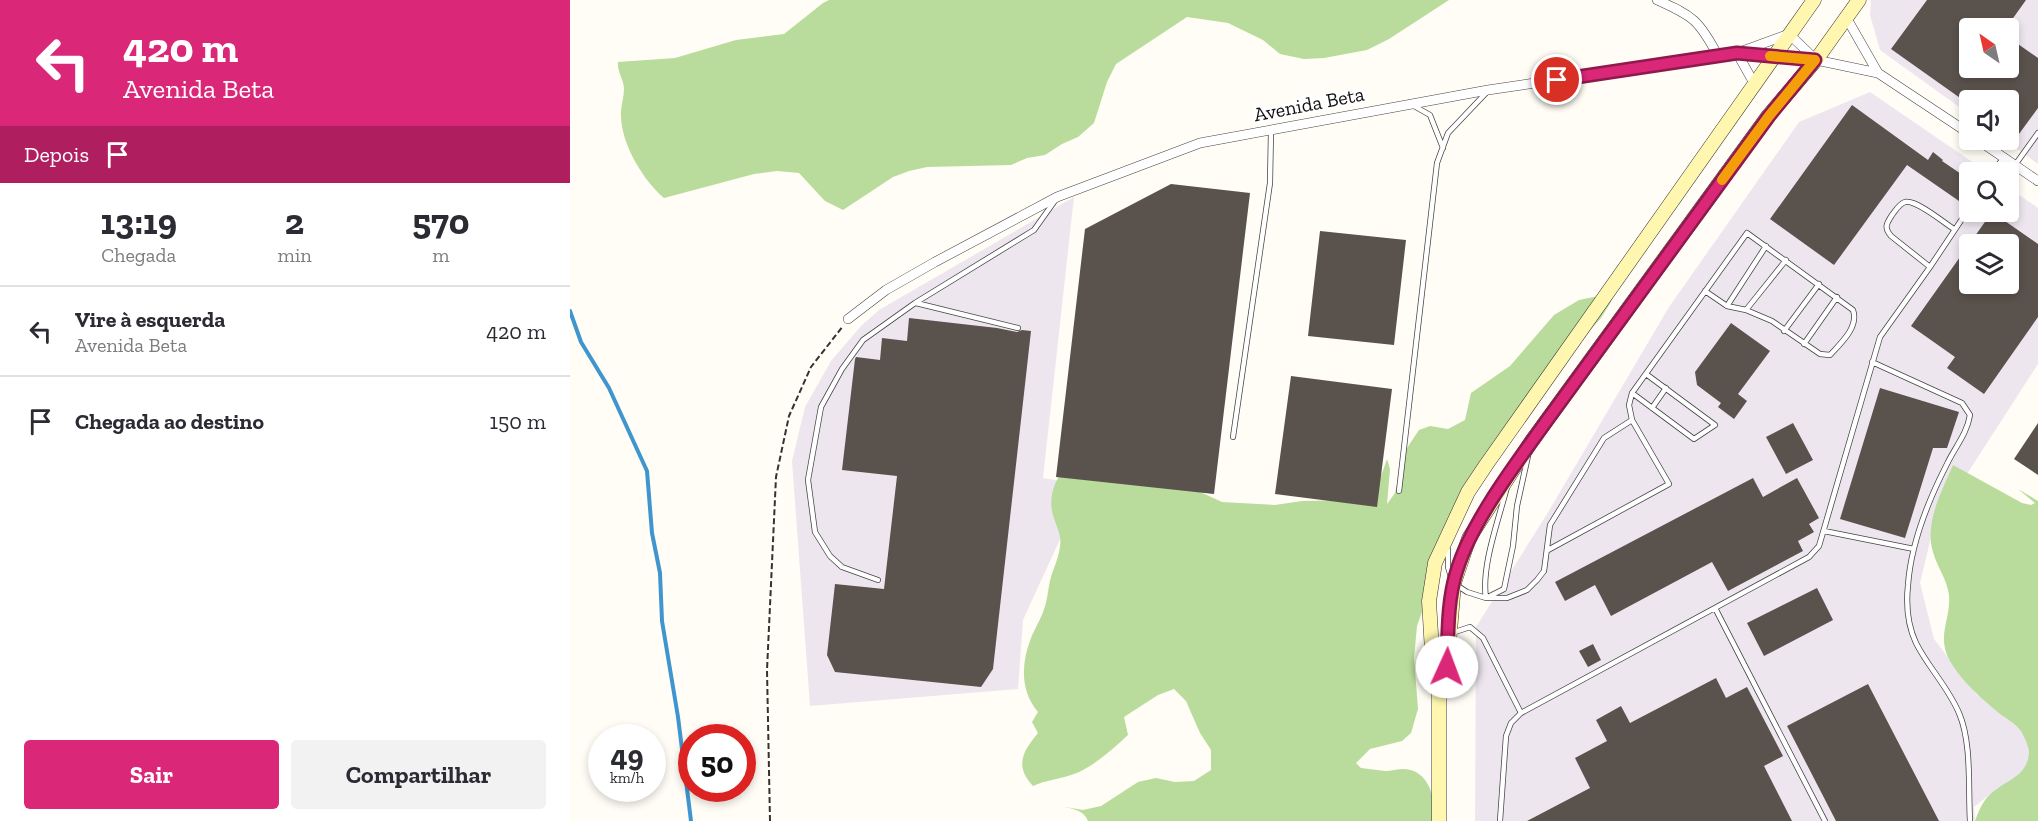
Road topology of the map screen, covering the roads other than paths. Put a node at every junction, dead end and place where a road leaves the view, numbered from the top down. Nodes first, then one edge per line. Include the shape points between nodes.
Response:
1 (1657, 0) edge
2 (1814, 0) edge
3 (1859, 0) edge
4 (1846, 17) junction
5 (1789, 34) junction
6 (1737, 53) junction
7 (1718, 56) junction
8 (1773, 57) junction
9 (1815, 60) junction
10 (1878, 73) junction
11 (1755, 85) junction
12 (1488, 90) junction
13 (1410, 104) junction
14 (1959, 127) edge
15 (1271, 130) junction
16 (2038, 133) edge
17 (1443, 148) junction
18 (1993, 150) edge
19 (2004, 157) junction
20 (2000, 162) edge
21 (2011, 162) edge
22 (2017, 162) edge
23 (2019, 168) edge
24 (2038, 181) edge
25 (1057, 197) junction
26 (1959, 222) edge
27 (1954, 229) junction
28 (1767, 246) junction
29 (1786, 260) junction
30 (1930, 267) junction
31 (1820, 284) junction
32 (1706, 291) junction
33 (1837, 297) junction
34 (915, 303) junction
35 (1727, 306) junction
36 (1746, 310) junction
37 (848, 319) road end
38 (1018, 328) dead end
39 (1785, 331) junction
40 (1804, 344) junction
41 (1872, 362) junction
42 (1646, 374) junction
43 (1666, 388) junction
44 (1632, 393) junction
45 (1652, 408) junction
46 (1632, 420) junction
47 (1233, 437) dead end
48 (1531, 442) junction
49 (1512, 470) junction
50 (1399, 491) dead end
51 (1456, 517) junction
52 (1824, 531) junction
53 (1914, 549) junction
54 (1548, 550) junction
55 (878, 580) dead end
56 (1454, 583) junction
57 (1486, 598) junction
58 (1715, 608) junction
59 (1448, 635) junction
60 (1439, 695) junction
61 (1521, 713) junction
62 (1439, 821) edge
63 (1500, 821) edge
64 (1825, 821) edge
65 (1970, 821) edge

1 - 7 street via 1684,12 1702,28
2 - 5 main road
3 - 4 main road
4 - 9 main road
4 - 10 street
5 - 6 street
5 - 8 main road
5 - 9 street
6 - 7 street, Avenida Beta
6 - 8 street, Avenida Beta
6 - 11 street
7 - 12 street, Avenida Beta
8 - 9 street, Avenida Beta
8 - 11 main road
9 - 10 street, Avenida Beta
9 - 48 main road via 1769,116
10 - 14 street
11 - 51 main road via 1486,465
12 - 13 street, Avenida Beta
12 - 17 lane via 1449,133
13 - 15 street, Avenida Beta
13 - 17 lane via 1430,115
15 - 25 street, Avenida Beta via 1200,143
15 - 47 lane via 1270,183
16 - 22 lane
17 - 50 lane via 1437,163
18 - 19 street
19 - 20 lane
19 - 21 street
23 - 24 street
25 - 34 lane via 1034,230
25 - 37 street, Avenida Beta via 886,290
26 - 27 lane
27 - 30 lane
27 - 30 lane via 1913,202 1898,206 1887,223 1886,231
28 - 29 lane
28 - 32 lane via 1747,233
28 - 35 lane
29 - 31 lane
29 - 36 lane
30 - 41 lane via 1880,337
31 - 33 lane
31 - 39 lane
32 - 35 lane
32 - 42 lane
33 - 40 lane
33 - 40 lane via 1853,310 1856,317 1852,327 1830,355
34 - 38 lane
34 - 55 lane via 863,340 842,369 821,407 808,480 814,532 830,556 842,567
35 - 36 lane
36 - 39 lane
39 - 40 lane
41 - 52 lane
41 - 53 lane via 1962,403 1970,415 1968,428 1930,497
42 - 43 lane
42 - 44 lane
43 - 45 lane
43 - 45 lane via 1715,425 1694,439
44 - 45 lane
44 - 46 lane
46 - 54 lane via 1604,438 1550,525
46 - 54 lane via 1669,484
48 - 49 main road
48 - 57 lane via 1504,589
49 - 56 main road via 1469,538
49 - 57 lane via 1490,555 1484,586
51 - 56 lane via 1447,553
51 - 60 main road via 1435,563 1429,601
52 - 53 lane
52 - 58 lane via 1819,546 1809,557
53 - 65 lane via 1908,616 1916,642 1960,714 1966,740
54 - 57 lane via 1544,571 1527,590 1507,598
56 - 57 lane
56 - 59 main road
58 - 61 lane
58 - 64 lane
59 - 60 main road via 1447,667
59 - 61 lane via 1470,627 1483,638
60 - 62 main road
61 - 63 lane via 1506,736

